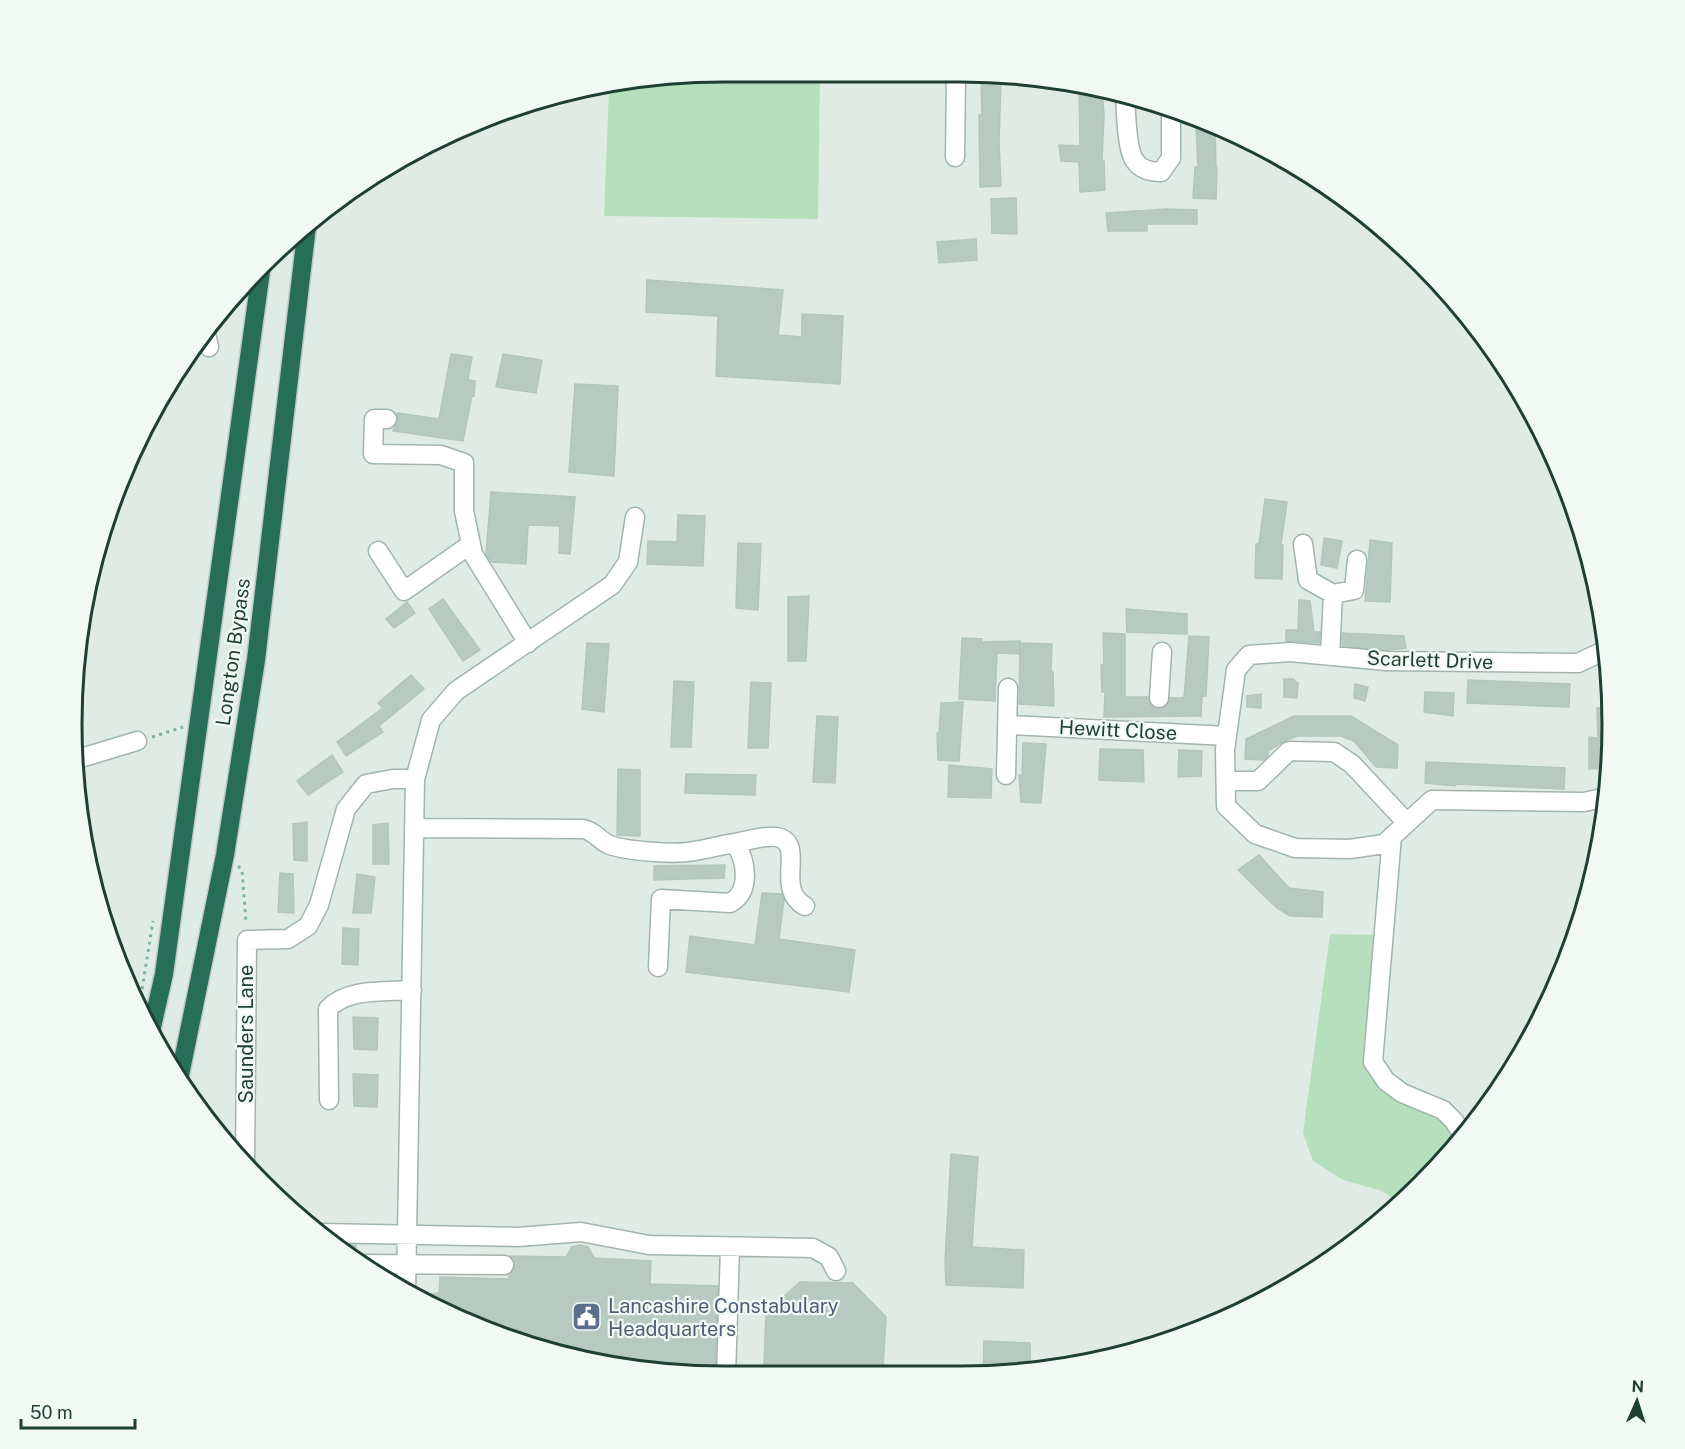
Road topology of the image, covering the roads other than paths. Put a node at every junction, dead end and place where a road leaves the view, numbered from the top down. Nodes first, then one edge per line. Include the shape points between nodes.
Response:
1 (956, 83) edge
2 (1126, 104) edge
3 (1171, 118) edge
4 (955, 157) dead end
5 (305, 238) edge
6 (259, 283) edge
7 (387, 419) dead end
8 (635, 517) dead end
9 (471, 544) junction
10 (1303, 544) dead end
11 (378, 550) dead end
12 (1357, 560) dead end
13 (1333, 594) junction
14 (528, 642) junction
15 (1162, 652) dead end
16 (1598, 654) edge
17 (1330, 656) junction
18 (1008, 688) dead end
19 (1159, 698) tunnel mouth
20 (1008, 725) junction
21 (1227, 736) junction
22 (137, 741) road end
23 (83, 752) edge
24 (1006, 775) dead end
25 (415, 779) junction
26 (1226, 781) junction
27 (1598, 799) edge
28 (1407, 823) junction
29 (414, 828) junction
30 (1392, 836) junction
31 (735, 843) junction
32 (805, 906) dead end
33 (658, 967) dead end
34 (412, 990) junction
35 (155, 1019) edge
36 (182, 1066) edge
37 (329, 1100) dead end
38 (1459, 1129) edge
39 (245, 1151) edge
40 (333, 1233) edge
41 (408, 1234) junction
42 (730, 1247) junction
43 (378, 1264) edge
44 (413, 1264) junction
45 (504, 1265) dead end
46 (836, 1271) dead end
47 (408, 1283) edge
48 (417, 1287) edge
49 (726, 1366) edge

1 - 4 street
2 - 3 street via 1134,161 1148,172 1161,172 1171,158
5 - 36 highway, Longton Bypass via 256,660 225,855
6 - 35 highway, Longton Bypass
7 - 9 street via 374,419 373,454 441,455 464,463 464,511
8 - 14 street via 628,562 612,585
9 - 11 street via 404,591
9 - 14 street via 473,555
10 - 13 street via 1308,580
12 - 13 street via 1354,590
13 - 17 street
14 - 25 street via 456,691 431,720
15 - 19 street
16 - 17 street, Scarlett Drive via 1578,663 1387,661
17 - 21 street, Scarlett Drive via 1290,652 1249,655 1236,670
18 - 20 street
20 - 21 street, Hewitt Close via 1159,725
20 - 24 street
21 - 26 street
22 - 23 street
25 - 29 street
25 - 39 street, Saunders Lane via 366,784 346,809 319,905 308,926 288,939 247,940
26 - 28 street via 1258,781 1289,751 1334,752 1352,764
26 - 30 street via 1226,806 1255,834 1295,848 1350,849 1384,844
27 - 28 street via 1432,800
28 - 30 street
29 - 31 street via 583,829 611,846 636,850 691,852
29 - 34 street
30 - 38 street via 1373,1062 1402,1093 1443,1110
31 - 32 street via 775,837 785,840 791,851 792,893 796,902
31 - 33 street via 743,857 745,877 737,899 730,903 661,899
34 - 37 street via 350,995 336,999 327,1009
34 - 41 street
40 - 41 street
41 - 42 street via 518,1238 581,1232 649,1245
41 - 44 street
42 - 46 street via 813,1248 829,1257
42 - 49 street
43 - 44 street
44 - 45 street
44 - 47 street
44 - 48 street

